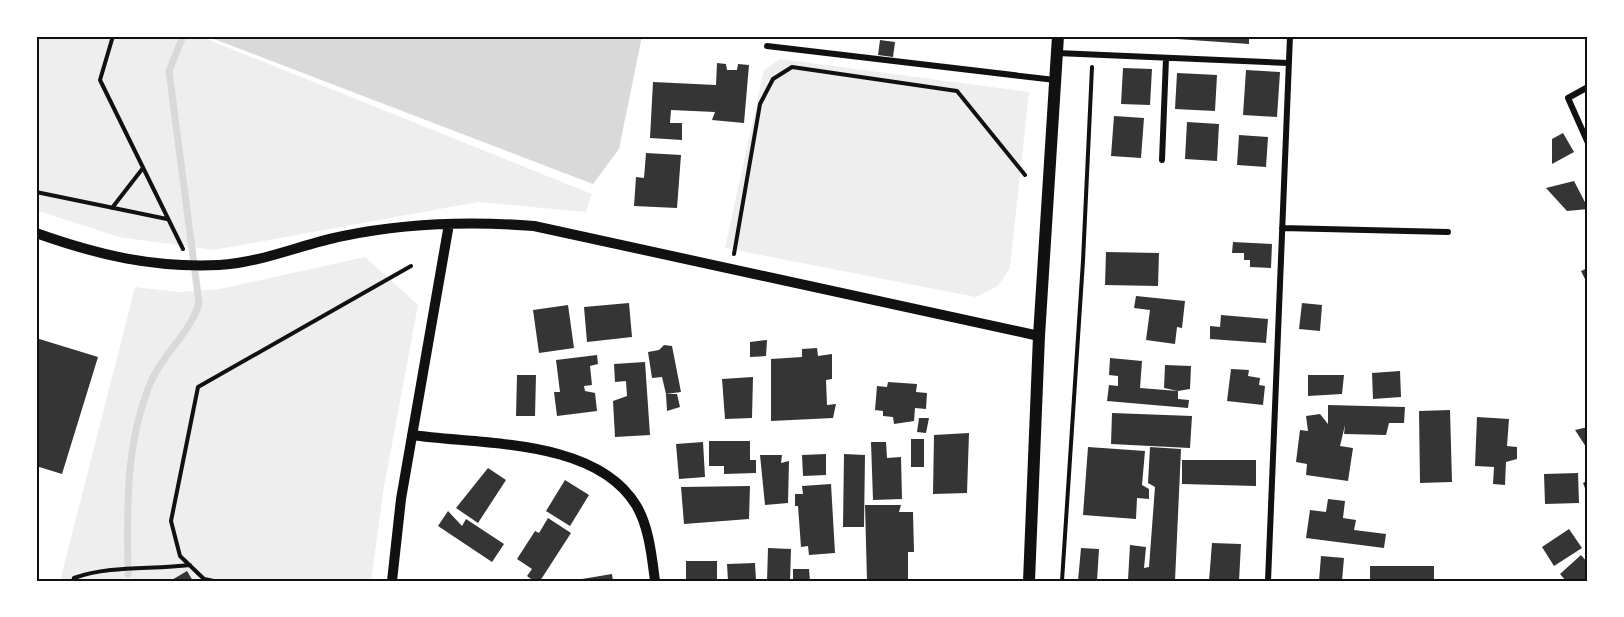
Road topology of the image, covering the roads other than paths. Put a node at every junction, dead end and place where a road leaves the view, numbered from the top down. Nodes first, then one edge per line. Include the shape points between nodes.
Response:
1 (1058, 36) edge
2 (1290, 36) edge
3 (767, 46) dead end
4 (1057, 53) junction
5 (1167, 58) junction
6 (1288, 63) junction
7 (1055, 80) junction
8 (1588, 87) edge
9 (1588, 143) edge
10 (1162, 160) dead end
11 (449, 224) junction
12 (1282, 228) junction
13 (1448, 232) dead end
14 (36, 233) edge
15 (1040, 336) junction
16 (412, 435) junction
17 (392, 581) edge
18 (655, 581) edge
19 (1029, 581) edge
20 (1268, 581) edge

1 - 4 main road
2 - 6 street
3 - 7 street
4 - 5 street
4 - 7 main road
5 - 6 street
5 - 10 street
6 - 12 street
7 - 15 main road
8 - 9 street via 1568,98
11 - 14 street via 385,229 221,265 117,259
11 - 15 street via 488,222 544,228
11 - 16 street
12 - 13 street
12 - 20 street
15 - 19 main road
16 - 17 street
16 - 18 street via 540,450 602,471 621,485 637,507

